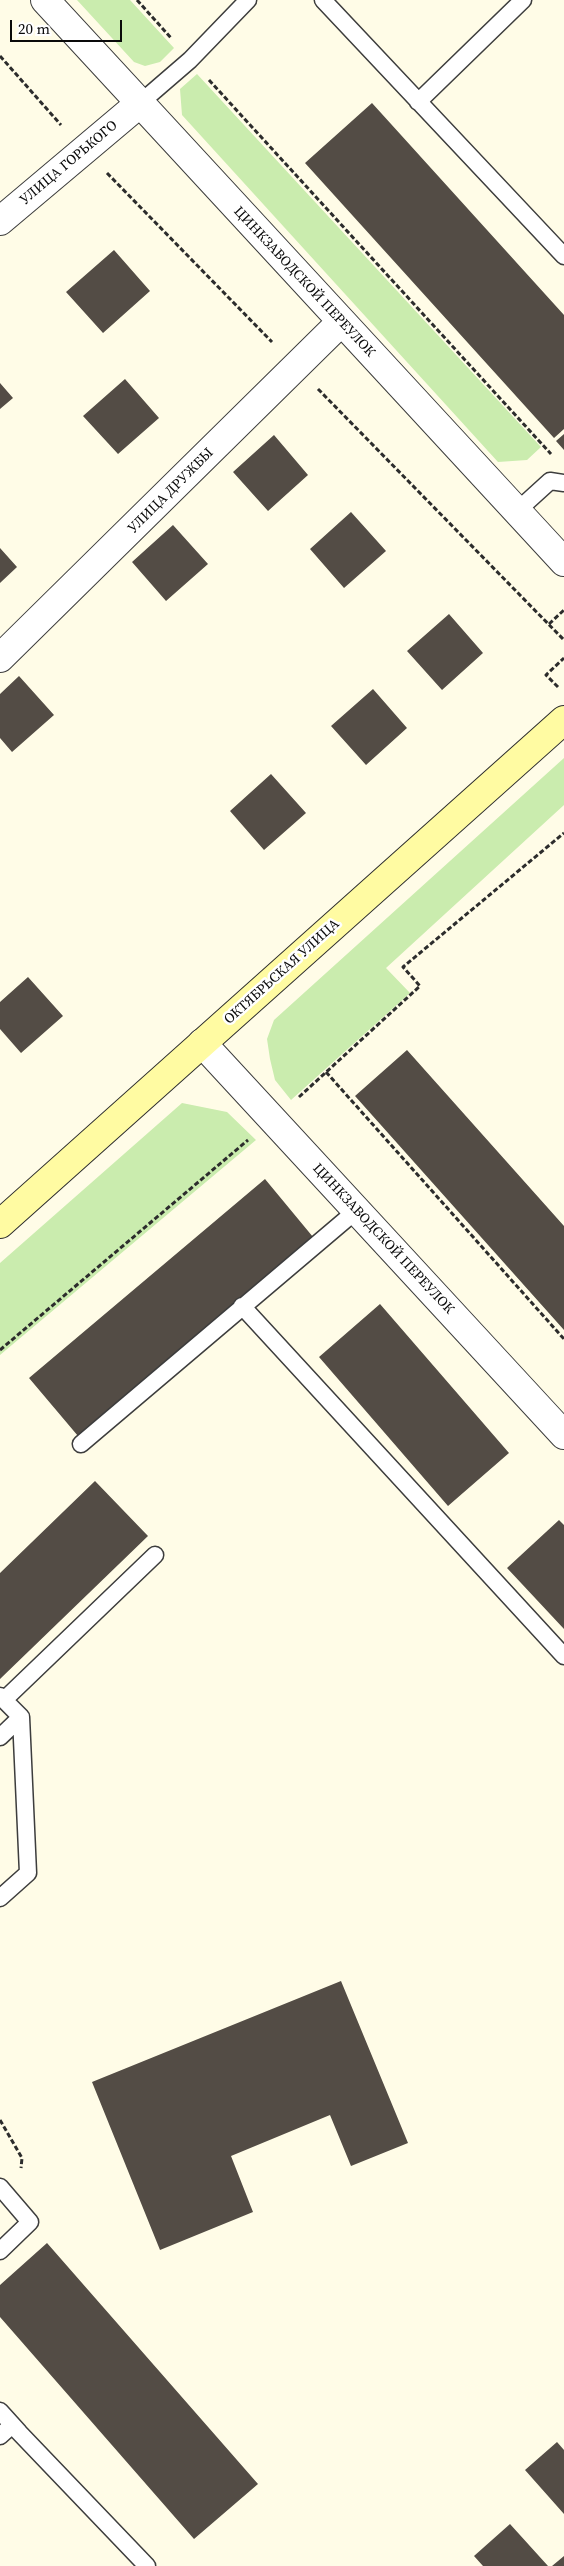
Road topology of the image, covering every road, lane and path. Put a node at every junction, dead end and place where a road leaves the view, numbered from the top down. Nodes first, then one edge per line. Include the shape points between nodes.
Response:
1 (45, 0) edge
2 (137, 0) edge
3 (248, 0) edge
4 (323, 0) edge
5 (523, 0) edge
6 (190, 60) junction
7 (418, 102) junction
8 (139, 104) junction
9 (2, 214) edge
10 (564, 256) edge
11 (341, 322) junction
12 (557, 460) dead end
13 (564, 483) edge
14 (517, 511) junction
15 (564, 562) edge
16 (564, 610) edge
17 (549, 624) dead end
18 (0, 658) edge
19 (564, 658) edge
20 (564, 693) edge
21 (564, 720) edge
22 (202, 1043) junction
23 (326, 1072) dead end
24 (357, 1210) junction
25 (0, 1224) edge
26 (242, 1306) junction
27 (564, 1339) edge
28 (564, 1435) edge
29 (81, 1444) dead end
30 (155, 1555) dead end
31 (564, 1656) edge
32 (2, 1698) edge
33 (21, 1717) junction
34 (0, 1737) edge
35 (0, 1898) edge
36 (0, 2187) edge
37 (0, 2251) edge
38 (0, 2411) edge
39 (12, 2425) junction
40 (0, 2436) edge
41 (24, 2438) dead end
42 (147, 2566) edge

1 - 8 street, ЦИНКЗАВОДСКОЙ ПЕРЕУЛОК
2 - 6 path
3 - 6 lane
4 - 7 lane
5 - 7 lane
6 - 8 lane
6 - 12 path
7 - 10 lane
8 - 9 street, УЛИЦА ГОРЬКОГО
8 - 11 street, ЦИНКЗАВОДСКОЙ ПЕРЕУЛОК
11 - 14 street, ЦИНКЗАВОДСКОЙ ПЕРЕУЛОК
11 - 18 street, УЛИЦА ДРУЖБЫ
13 - 14 lane via 550,481
14 - 15 street, ЦИНКЗАВОДСКОЙ ПЕРЕУЛОК
16 - 17 path
19 - 20 path via 546,674
21 - 22 street, ОКТЯБРЬСКАЯ УЛИЦА
22 - 24 street, ЦИНКЗАВОДСКОЙ ПЕРЕУЛОК
22 - 25 street, ОКТЯБРЬСКАЯ УЛИЦА
23 - 27 path
24 - 26 lane
24 - 28 street, ЦИНКЗАВОДСКОЙ ПЕРЕУЛОК
26 - 29 lane
26 - 31 lane
30 - 32 lane
32 - 33 lane
33 - 34 lane
33 - 35 lane via 28,1872
36 - 37 lane via 30,2222
38 - 39 lane
39 - 40 lane
39 - 41 lane
39 - 42 lane

